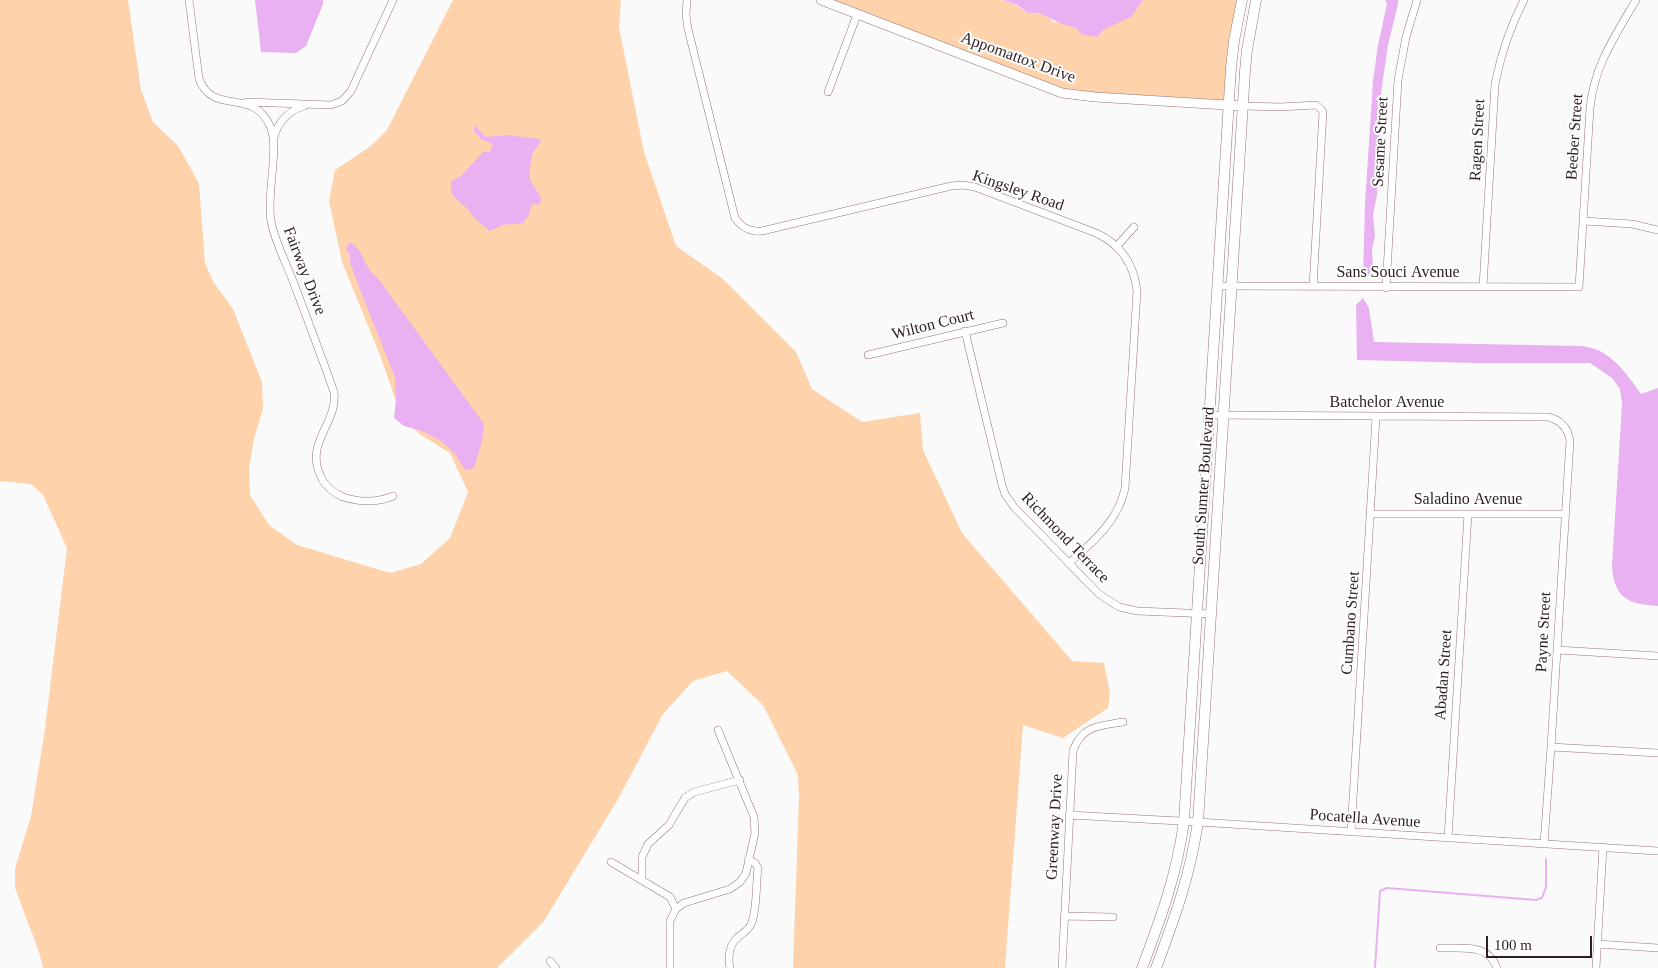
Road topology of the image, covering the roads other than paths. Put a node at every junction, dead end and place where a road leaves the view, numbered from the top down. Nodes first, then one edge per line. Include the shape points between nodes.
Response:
1 (189, 0) edge
2 (393, 0) edge
3 (687, 0) edge
4 (821, 0) edge
5 (1242, 0) edge
6 (1256, 0) edge
7 (1417, 0) edge
8 (1524, 0) edge
9 (1636, 0) edge
10 (857, 15) junction
11 (828, 92) dead end
12 (235, 101) junction
13 (314, 104) junction
14 (1229, 106) junction
15 (1243, 106) junction
16 (273, 141) junction
17 (1584, 221) junction
18 (1134, 227) dead end
19 (1658, 230) edge
20 (1117, 246) junction
21 (1217, 286) junction
22 (1231, 286) junction
23 (1313, 287) junction
24 (1483, 287) junction
25 (1579, 287) joint
26 (1386, 288) junction
27 (1004, 323) dead end
28 (965, 331) junction
29 (868, 355) dead end
30 (1209, 415) junction
31 (1224, 416) junction
32 (1376, 417) junction
33 (1563, 424) joint
34 (393, 496) dead end
35 (1371, 514) junction
36 (1468, 514) junction
37 (1565, 514) junction
38 (1069, 562) junction
39 (1197, 614) junction
40 (1211, 614) junction
41 (1557, 650) junction
42 (1658, 656) edge
43 (1124, 722) dead end
44 (718, 730) dead end
45 (1551, 747) junction
46 (1658, 753) edge
47 (740, 780) junction
48 (1070, 815) junction
49 (1184, 821) junction
50 (1198, 822) junction
51 (1351, 832) junction
52 (1448, 838) junction
53 (1544, 844) junction
54 (1603, 847) junction
55 (1658, 850) edge
56 (748, 860) junction
57 (611, 862) dead end
58 (642, 880) junction
59 (676, 909) junction
60 (1064, 916) junction
61 (1113, 917) dead end
62 (1597, 944) junction
63 (1440, 948) dead end
64 (1658, 948) edge
65 (550, 960) dead end
66 (556, 968) edge
67 (670, 968) edge
68 (730, 968) edge
69 (1062, 968) edge
70 (1142, 968) edge
71 (1156, 968) edge
72 (1497, 968) edge
73 (1596, 968) edge

1 - 12 street, Fairway Drive via 202,87 217,99
2 - 13 street via 348,96 337,104
3 - 20 street, Kingsley Road via 688,29 735,218 743,227 762,231 963,185 1096,233
4 - 10 street, Appomattox Drive
5 - 14 main road, South Sumter Boulevard via 1232,54
6 - 15 main road, South Sumter Boulevard via 1247,50
7 - 26 street, Sesame Street via 1398,80
8 - 24 street, Ragen Street via 1507,38 1495,84
9 - 17 street, Beeber Street via 1604,55 1593,84
10 - 11 street
10 - 14 street, Appomattox Drive via 1062,93
12 - 13 street
12 - 16 street, Fairway Drive via 260,112 271,128
13 - 16 street via 290,112 278,126
14 - 15 street, Appomattox Drive
14 - 21 main road, South Sumter Boulevard
15 - 22 main road, South Sumter Boulevard
15 - 23 street via 1316,105 1323,112
16 - 34 street, Fairway Drive via 271,222 335,398 316,450 318,470 327,486 343,496 370,501
17 - 19 street via 1632,224
17 - 25 street, Beeber Street
18 - 20 street
20 - 38 street, Kingsley Road via 1132,270 1137,291 1126,488 1112,520
21 - 22 street, Sans Souci Avenue
21 - 30 main road, South Sumter Boulevard
22 - 23 street, Sans Souci Avenue
22 - 31 main road, South Sumter Boulevard
23 - 26 street, Sans Souci Avenue
24 - 25 street, Sans Souci Avenue
24 - 26 street, Sans Souci Avenue
27 - 28 street, Wilton Court
28 - 29 street, Wilton Court
28 - 38 street, Richmond Terrace via 1005,494
30 - 31 street, Batchelor Avenue
30 - 39 main road, South Sumter Boulevard
31 - 32 street, Batchelor Avenue
31 - 40 main road, South Sumter Boulevard
32 - 33 street, Batchelor Avenue via 1548,417
32 - 35 street, Cumbano Street
33 - 37 street, Payne Street via 1570,441
35 - 36 street, Saladino Avenue
35 - 51 street, Cumbano Street
36 - 37 street, Saladino Avenue
36 - 52 street, Abadan Street
37 - 41 street, Payne Street
38 - 39 street, Richmond Terrace via 1100,594 1120,607
39 - 40 street, Richmond Terrace
39 - 49 main road, South Sumter Boulevard
40 - 50 main road, South Sumter Boulevard
41 - 42 street
41 - 45 street, Payne Street
43 - 48 street, Greenway Drive via 1093,727 1082,734 1076,744
44 - 47 street
45 - 46 street
45 - 53 street, Payne Street
47 - 56 street via 754,817
47 - 58 street via 694,792 685,798 669,825 648,844 642,857
48 - 49 street, Pocatella Avenue
48 - 60 street, Greenway Drive
49 - 50 street, Pocatella Avenue
49 - 70 main road, South Sumter Boulevard via 1170,891
50 - 51 street, Pocatella Avenue
50 - 71 main road, South Sumter Boulevard via 1183,893
51 - 52 street, Pocatella Avenue
52 - 53 street, Pocatella Avenue
53 - 54 street, Pocatella Avenue
54 - 55 street, Pocatella Avenue
54 - 62 street
56 - 59 street via 744,876 736,886 684,903
56 - 68 street via 758,868 753,918 750,927 732,945
57 - 58 street
58 - 59 street via 670,897
59 - 67 street via 670,921
60 - 61 street
60 - 69 street, Greenway Drive
62 - 64 street
62 - 73 street
63 - 72 street via 1484,951 1493,958
65 - 66 street

